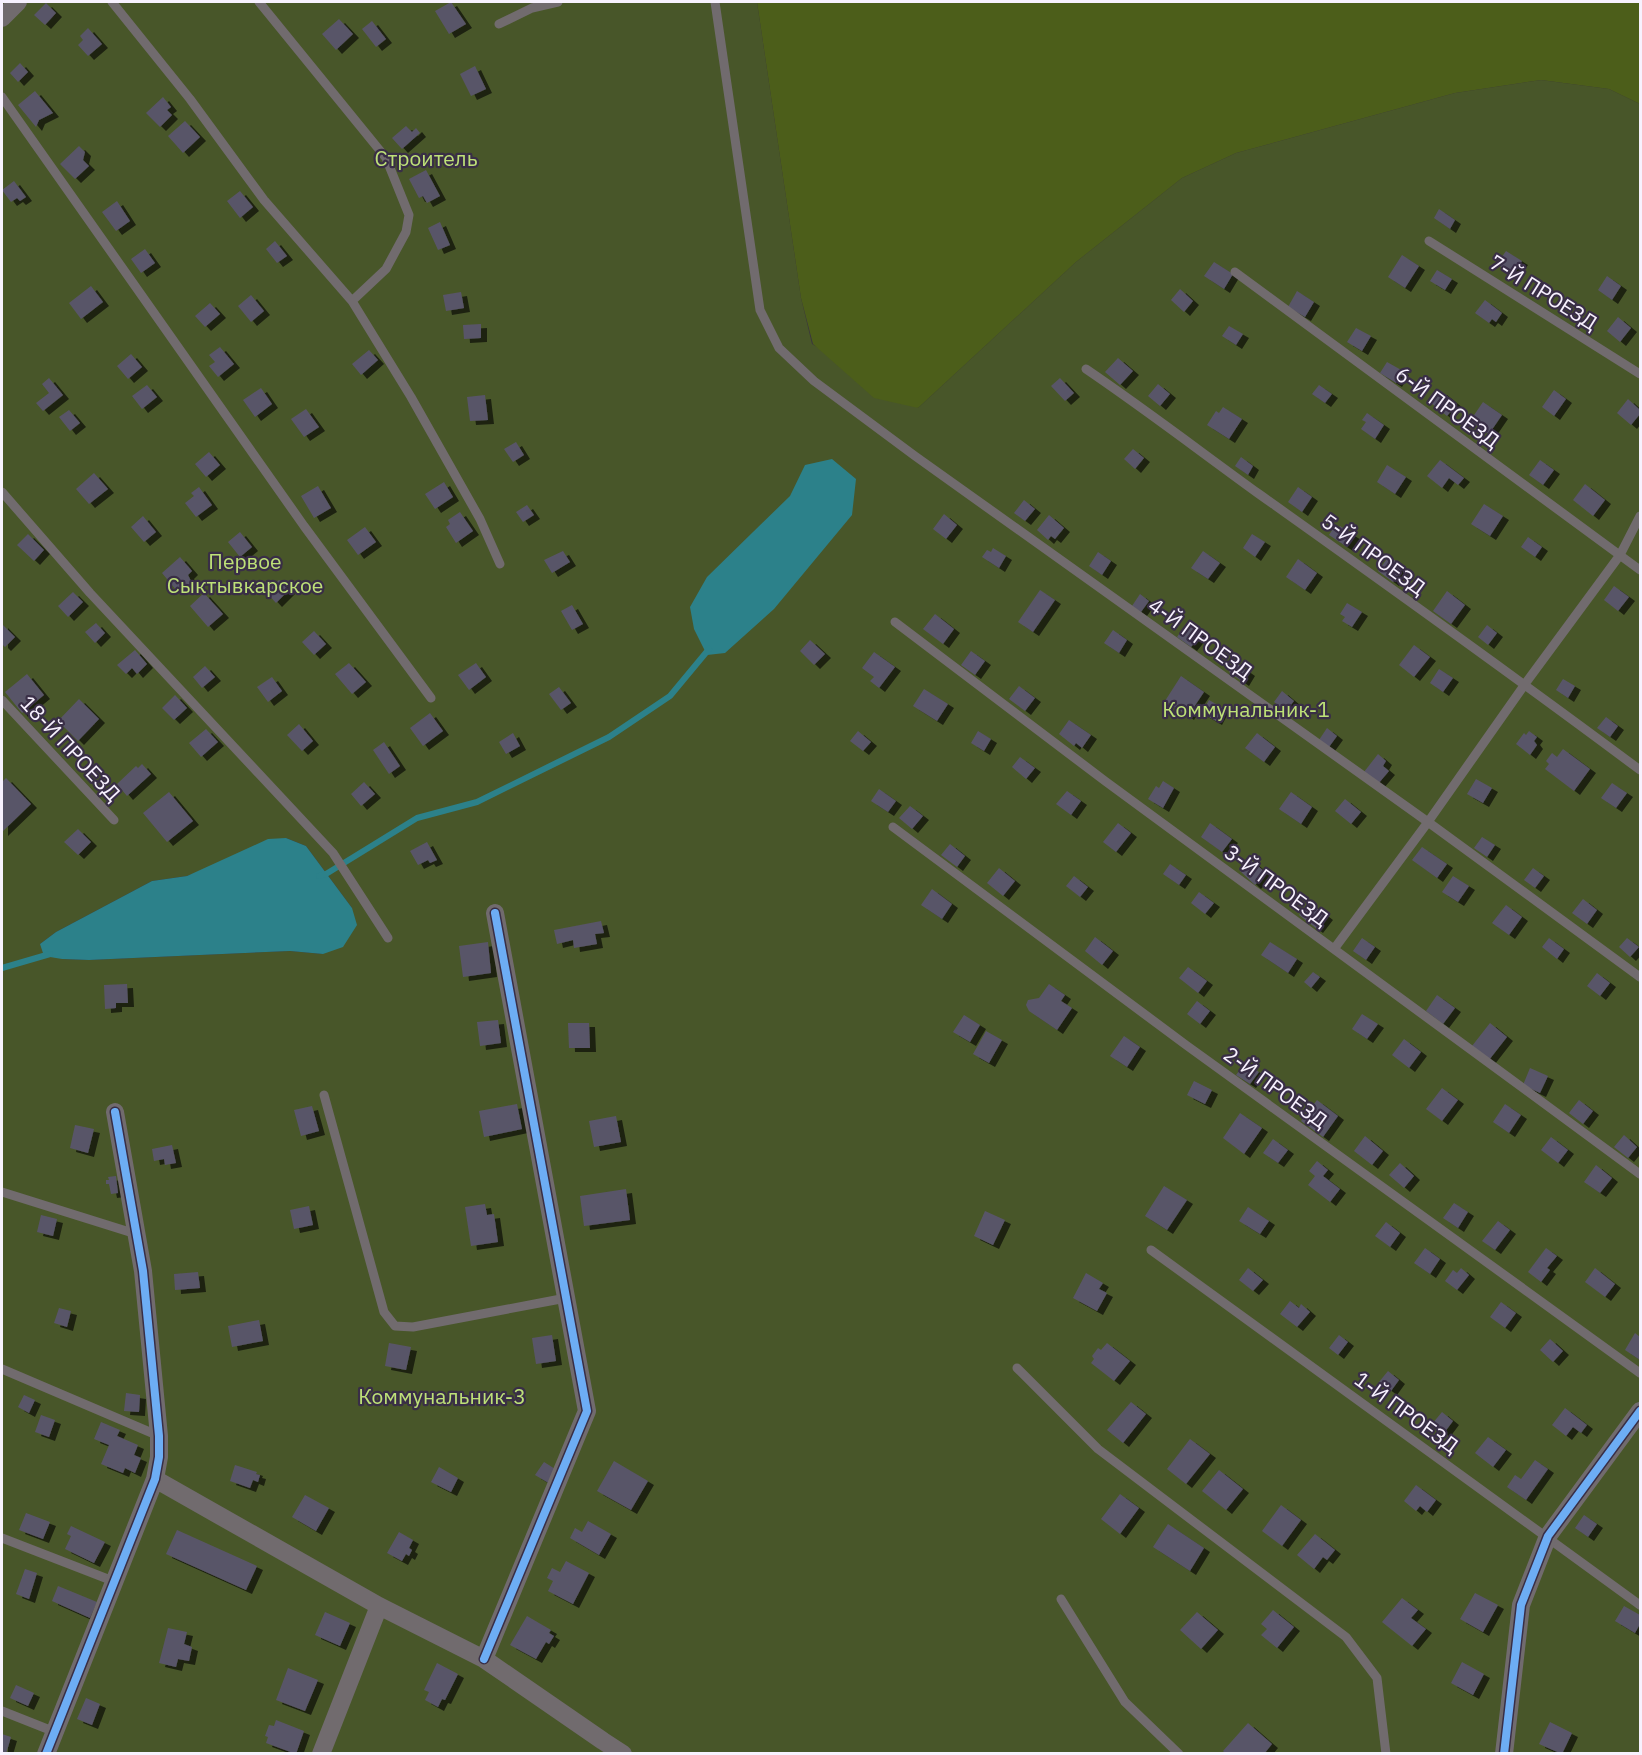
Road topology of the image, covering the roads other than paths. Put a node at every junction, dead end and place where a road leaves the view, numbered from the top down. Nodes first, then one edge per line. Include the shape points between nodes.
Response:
1 (18, 2) edge
2 (112, 2) edge
3 (259, 2) edge
4 (558, 2) edge
5 (715, 2) edge
6 (2, 18) edge
7 (499, 24) dead end
8 (2, 97) edge
9 (1429, 241) dead end
10 (1235, 272) dead end
11 (352, 301) junction
12 (1086, 369) dead end
13 (1641, 374) edge
14 (2, 492) edge
15 (1641, 516) edge
16 (1620, 555) junction
17 (500, 564) dead end
18 (1641, 570) edge
19 (895, 622) dead end
20 (1525, 684) junction
21 (431, 698) dead end
22 (2, 700) edge
23 (1641, 770) edge
24 (114, 820) dead end
25 (1428, 822) junction
26 (893, 827) dead end
27 (495, 913) dead end
28 (388, 938) dead end
29 (1334, 949) junction
30 (1641, 977) edge
31 (324, 1095) dead end
32 (115, 1112) dead end
33 (1641, 1174) edge
34 (2, 1192) edge
35 (136, 1234) junction
36 (1151, 1250) dead end
37 (566, 1298) junction
38 (1017, 1368) dead end
39 (2, 1369) edge
40 (1641, 1373) edge
41 (1641, 1411) edge
42 (159, 1436) junction
43 (155, 1479) junction
44 (1548, 1536) junction
45 (2, 1538) edge
46 (113, 1581) junction
47 (1060, 1599) dead end
48 (1641, 1605) edge
49 (379, 1606) junction
50 (484, 1659) junction
51 (2, 1711) edge
52 (55, 1732) junction
53 (600, 1748) edge
54 (46, 1754) edge
55 (321, 1754) edge
56 (623, 1754) edge
57 (1179, 1754) edge
58 (1386, 1754) edge
59 (1504, 1754) edge

1 - 6 street
2 - 11 lane via 264,200
3 - 11 lane via 386,158 409,215 406,232 386,269
4 - 7 lane via 532,8
5 - 25 lane, 4-Й ПРОЕЗД via 760,310 779,348 814,381 915,456
8 - 21 lane
9 - 13 lane, 7-Й ПРОЕЗД
10 - 16 lane, 6-Й ПРОЕЗД
11 - 17 lane via 480,519
12 - 20 lane, 5-Й ПРОЕЗД
14 - 28 lane via 90,593 333,853
15 - 16 lane
16 - 18 lane, 6-Й ПРОЕЗД
16 - 20 lane
19 - 29 lane, 3-Й ПРОЕЗД
20 - 23 lane, 5-Й ПРОЕЗД
20 - 25 lane
22 - 24 lane, 18-Й ПРОЕЗД
25 - 29 lane
25 - 30 lane, 4-Й ПРОЕЗД
26 - 40 lane, 2-Й ПРОЕЗД via 1196,1052
27 - 37 street
29 - 33 lane, 3-Й ПРОЕЗД
31 - 37 lane via 384,1312 395,1326 413,1327
32 - 35 street
34 - 35 lane
35 - 42 street
36 - 44 lane, 1-Й ПРОЕЗД
37 - 50 street via 587,1411
38 - 58 lane via 1098,1449 1346,1637 1377,1678
39 - 42 lane
41 - 44 street
42 - 43 street
43 - 46 street
43 - 49 street
44 - 48 lane, 1-Й ПРОЕЗД
44 - 59 street via 1521,1605
45 - 46 lane
46 - 52 street
47 - 57 lane via 1125,1702
49 - 50 street
49 - 55 street
50 - 53 street
51 - 52 lane
52 - 54 street
53 - 56 street

